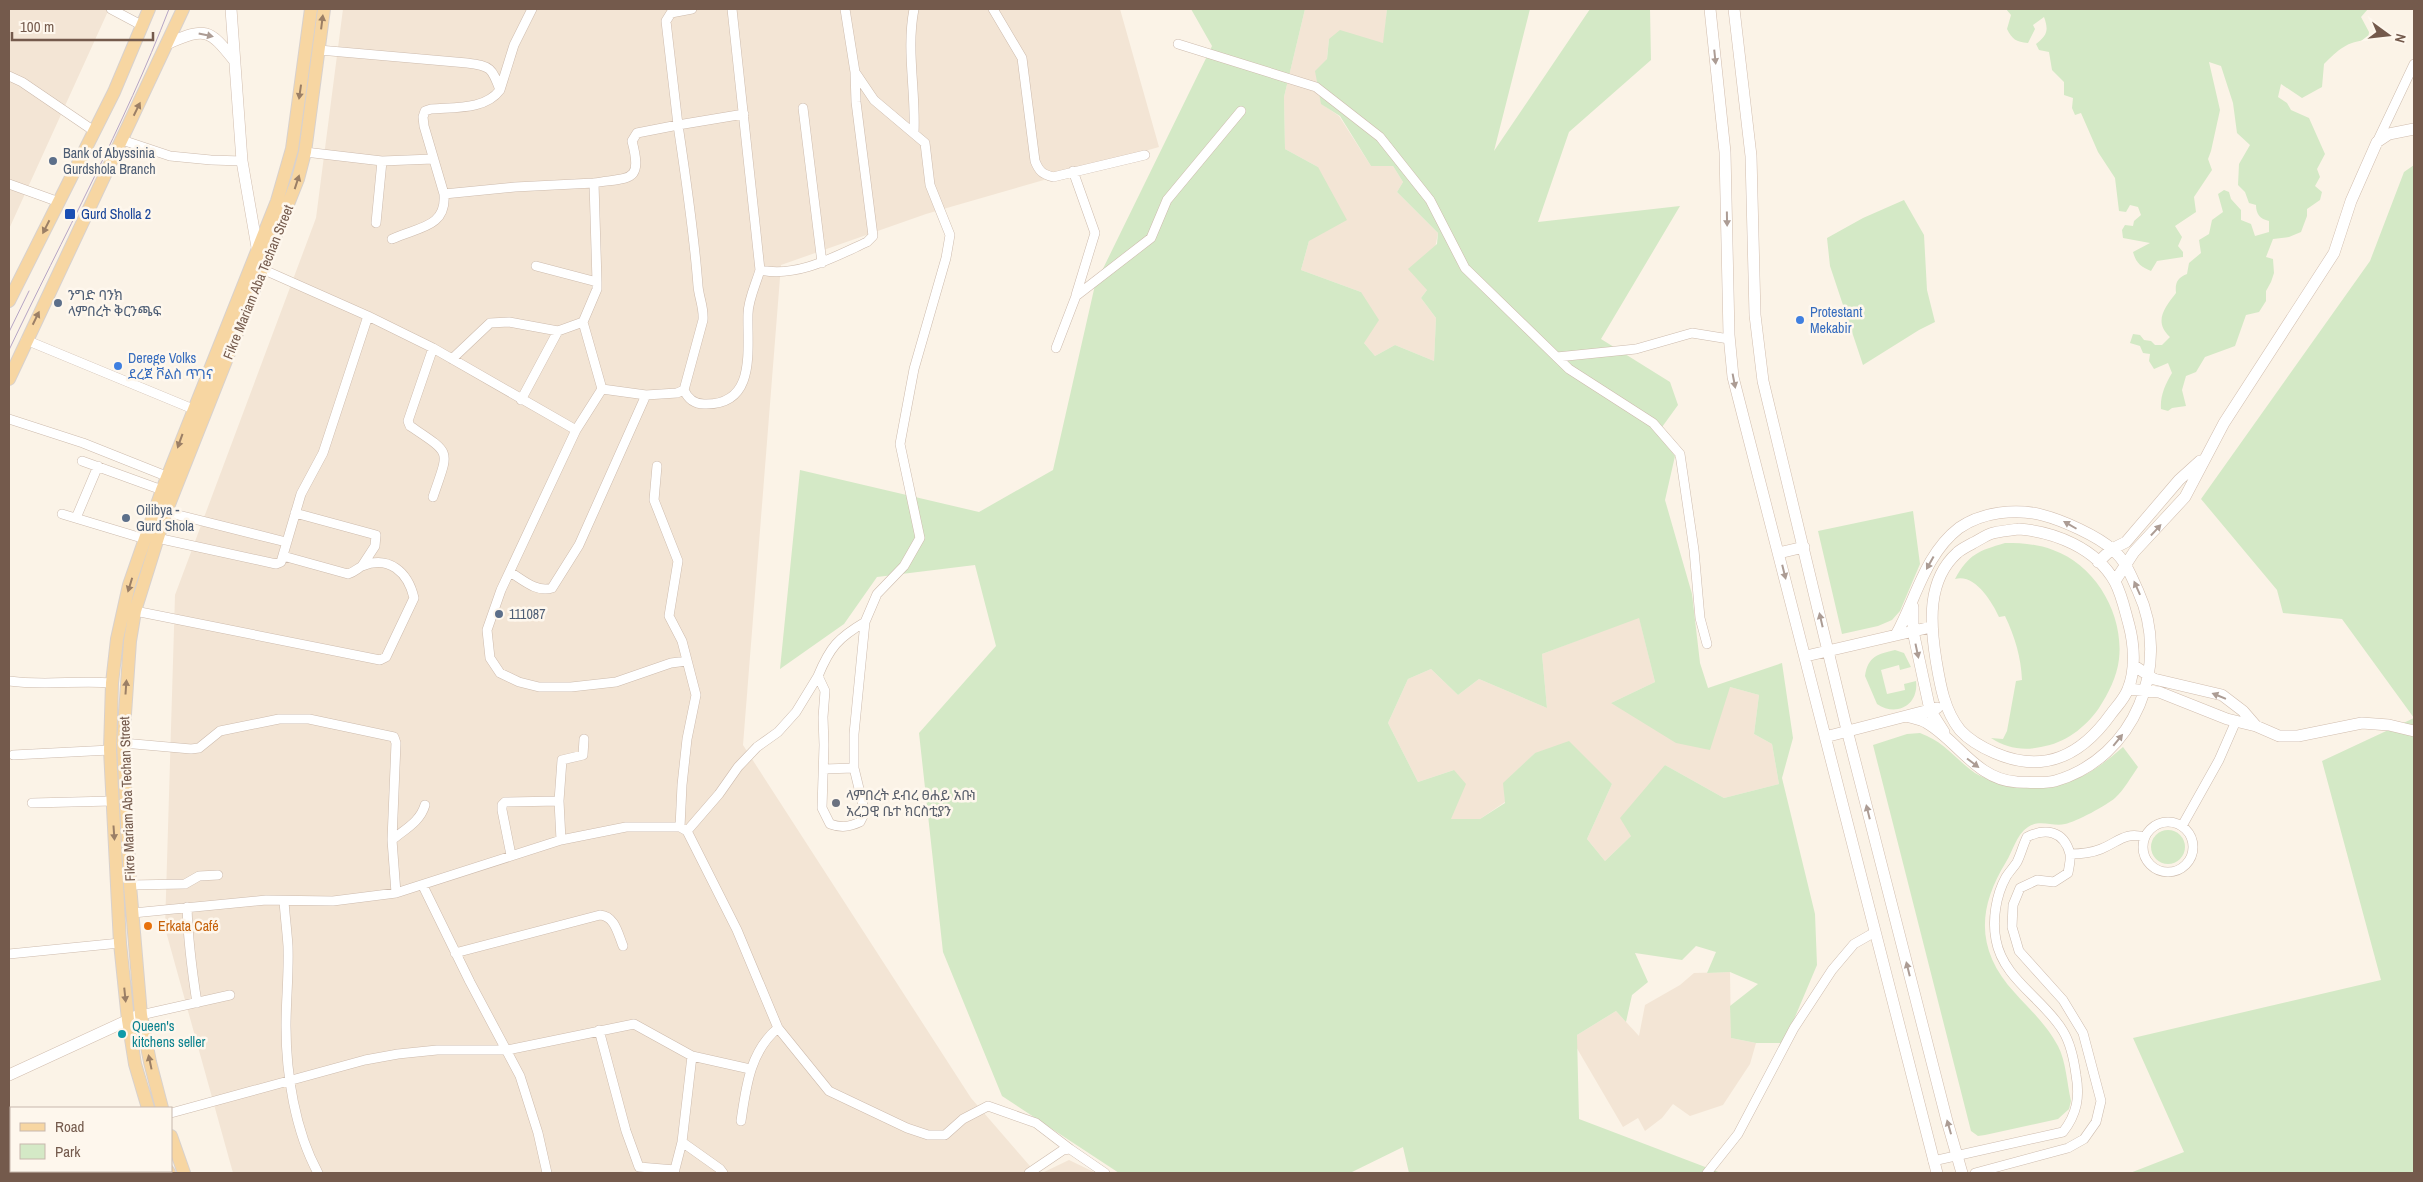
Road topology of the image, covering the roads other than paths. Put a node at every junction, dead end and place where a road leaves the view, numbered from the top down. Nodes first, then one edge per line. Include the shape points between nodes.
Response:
1 (111, 9) edge
2 (149, 9) edge
3 (183, 9) edge
4 (231, 9) edge
5 (311, 9) edge
6 (324, 9) edge
7 (532, 9) edge
8 (692, 9) edge
9 (732, 9) edge
10 (845, 9) edge
11 (914, 9) edge
12 (993, 9) edge
13 (1710, 9) edge
14 (1734, 9) edge
15 (143, 26) junction
16 (168, 43) junction
17 (1178, 44) dead end
18 (319, 50) junction
19 (234, 60) junction
20 (2414, 64) edge
21 (855, 72) junction
22 (9, 76) edge
23 (500, 90) junction
24 (803, 108) dead end
25 (1241, 111) dead end
26 (744, 114) junction
27 (678, 125) junction
28 (2414, 129) edge
29 (94, 131) junction
30 (914, 133) junction
31 (122, 140) junction
32 (2377, 142) junction
33 (305, 152) junction
34 (1145, 155) dead end
35 (433, 159) junction
36 (242, 161) junction
37 (382, 162) junction
38 (1073, 172) junction
39 (594, 183) junction
40 (9, 184) edge
41 (444, 194) junction
42 (59, 202) junction
43 (376, 223) dead end
44 (392, 239) dead end
45 (257, 250) junction
46 (822, 263) junction
47 (536, 266) dead end
48 (262, 269) junction
49 (760, 270) junction
50 (597, 282) junction
51 (1076, 296) junction
52 (9, 301) edge
53 (368, 316) junction
54 (583, 322) junction
55 (558, 331) junction
56 (1730, 338) junction
57 (26, 340) junction
58 (433, 348) junction
59 (1056, 348) dead end
60 (1557, 357) junction
61 (452, 359) junction
62 (9, 379) edge
63 (602, 388) junction
64 (684, 390) junction
65 (207, 392) junction
66 (646, 395) junction
67 (520, 400) junction
68 (193, 409) junction
69 (9, 419) edge
70 (576, 430) junction
71 (2204, 458) junction
72 (82, 461) dead end
73 (98, 466) junction
74 (657, 466) dead end
75 (172, 479) junction
76 (162, 490) junction
77 (432, 497) dead end
78 (166, 512) junction
79 (295, 513) junction
80 (62, 514) dead end
81 (76, 518) junction
82 (151, 538) junction
83 (286, 542) junction
84 (1804, 547) junction
85 (2112, 549) junction
86 (1779, 553) junction
87 (283, 556) junction
88 (2098, 562) junction
89 (2126, 564) junction
90 (362, 566) junction
91 (510, 572) junction
92 (2115, 582) junction
93 (1913, 602) junction
94 (135, 611) junction
95 (865, 622) junction
96 (1931, 627) junction
97 (1913, 631) junction
98 (1896, 635) junction
99 (1707, 644) dead end
100 (1828, 650) junction
101 (1806, 656) junction
102 (687, 661) junction
103 (2133, 665) junction
104 (818, 676) junction
105 (2148, 676) junction
106 (9, 681) edge
107 (112, 683) junction
108 (2128, 689) junction
109 (2146, 691) junction
110 (1946, 706) junction
111 (1930, 710) junction
112 (1906, 716) junction
113 (2236, 721) junction
114 (2256, 726) junction
115 (1847, 730) junction
116 (2414, 732) edge
117 (1825, 737) junction
118 (584, 739) dead end
119 (1949, 739) junction
120 (123, 743) junction
121 (110, 750) junction
122 (13, 755) dead end
123 (854, 768) junction
124 (824, 770) junction
125 (125, 791) junction
126 (112, 797) junction
127 (559, 801) junction
128 (32, 803) dead end
129 (424, 805) dead end
130 (2182, 826) junction
131 (684, 829) junction
132 (2145, 837) junction
133 (392, 840) junction
134 (561, 840) junction
135 (2070, 854) junction
136 (511, 855) junction
137 (218, 875) dead end
138 (130, 885) junction
139 (423, 886) junction
140 (396, 893) junction
141 (284, 901) junction
142 (187, 906) junction
143 (133, 913) junction
144 (1875, 932) junction
145 (120, 943) junction
146 (623, 946) dead end
147 (455, 953) junction
148 (9, 954) edge
149 (230, 995) dead end
150 (197, 1004) junction
151 (141, 1015) junction
152 (128, 1020) junction
153 (778, 1028) junction
154 (599, 1030) junction
155 (507, 1050) junction
156 (692, 1056) junction
157 (750, 1069) junction
158 (9, 1075) edge
159 (291, 1081) junction
160 (148, 1107) edge
161 (162, 1107) edge
162 (172, 1113) edge
163 (741, 1121) dead end
164 (172, 1139) edge
165 (682, 1142) junction
166 (1070, 1150) junction
167 (1957, 1155) junction
168 (1933, 1161) junction
169 (674, 1172) edge
170 (184, 1173) edge
171 (318, 1173) edge
172 (547, 1173) edge
173 (723, 1173) edge
174 (1030, 1173) edge
175 (1105, 1173) edge
176 (1707, 1173) edge
177 (1937, 1173) edge
178 (1962, 1173) edge
179 (1975, 1173) edge

1 - 15 street
2 - 15 main road
3 - 16 main road
4 - 19 main road
5 -> 45 main road, Fikre Mariam Aba Techan Street via 289,162
18 -> 6 main road, Fikre Mariam Aba Techan Street
7 - 23 street via 514,44
8 - 27 street via 672,13 666,21
9 - 26 street
10 - 21 street
11 - 30 street via 910,54
12 - 38 street via 1022,58 1035,161 1039,170 1052,177
13 -> 56 main road via 1725,152
14 - 84 main road via 1751,156 1758,351
15 - 29 main road
16 -> 19 main road via 189,34 206,33 215,37
31 -> 16 main road
17 - 60 street via 1316,88 1380,137 1430,200 1464,268
18 - 23 street via 484,65 492,70
18 - 33 main road, Fikre Mariam Aba Techan Street
19 - 36 main road
20 - 32 street
21 - 30 street via 874,100
21 - 46 street via 873,236 868,242
22 - 29 street
23 - 35 street via 493,99 484,103 425,111 424,126
24 - 46 street
25 - 51 street via 1167,200 1151,238
26 - 27 street
26 - 49 street
27 - 39 street via 637,132 632,141 638,162 633,174 627,178
27 - 64 street via 696,247 699,293 704,310
28 - 32 main road via 2389,134
29 - 42 main road
30 - 95 street via 925,143 930,185 950,234 914,369 900,444 920,538 904,566 877,594
31 - 36 street via 170,156
57 -> 31 main road
32 - 71 main road via 2351,201 2334,252
33 - 37 street
48 -> 33 main road, Fikre Mariam Aba Techan Street via 288,208
34 - 38 street
35 - 37 street
35 - 41 street
36 - 45 main road
37 - 43 street
38 - 51 street via 1095,232
39 - 41 street
39 - 50 street
40 - 42 street
41 - 44 street via 445,204 440,218
42 -> 52 main road
45 - 48 main road
45 - 65 main road, Fikre Mariam Aba Techan Street
46 - 49 street via 773,272
47 - 50 street
48 - 53 street
48 - 65 main road, Fikre Mariam Aba Techan Street
49 - 64 street via 749,306 748,356 744,380 738,392 721,402 697,404
50 - 54 street
51 - 59 street
53 - 58 street
53 - 79 street via 323,453 301,494
54 - 55 street
54 - 63 street
55 - 61 street via 509,322 490,323
55 - 67 street
56 - 60 street via 1692,333 1636,349
56 -> 86 main road via 1733,377
57 - 62 main road
57 - 68 street
58 - 61 street
58 - 77 street via 408,415 410,426 445,452
60 - 99 street via 1569,369 1653,423 1680,454 1700,618
61 - 67 street
63 - 66 street
63 - 70 street
64 - 66 street
65 - 68 main road, Fikre Mariam Aba Techan Street
65 - 75 main road, Fikre Mariam Aba Techan Street
66 - 91 street via 579,545 552,588 538,589
67 - 70 street
68 -> 75 main road, Fikre Mariam Aba Techan Street
69 - 75 street via 83,443
70 - 91 street
71 - 85 main road via 2179,480 2126,542
89 -> 71 main road via 2185,497
72 - 73 street
73 - 76 street
73 - 81 street
74 - 102 street via 654,500 678,561 669,616 682,641
75 - 76 main road, Fikre Mariam Aba Techan Street
75 - 78 main road, Fikre Mariam Aba Techan Street
76 - 82 main road, Fikre Mariam Aba Techan Street
78 - 82 main road, Fikre Mariam Aba Techan Street
78 - 83 street
79 - 83 street
79 - 90 street via 376,535 375,546
80 - 81 street
81 - 82 street
82 - 87 street via 276,564
82 - 94 main road, Fikre Mariam Aba Techan Street
82 -> 107 main road, Fikre Mariam Aba Techan Street via 122,612
83 - 87 street
84 - 86 main road
100 -> 84 main road
85 - 88 main road
85 - 89 main road
85 -> 93 main road via 2062,520 2026,511 1989,514 1959,528 1937,550
86 -> 101 main road
87 - 90 street via 348,574
88 - 92 main road
88 - 96 main road via 2068,540 2042,531 2020,529 1991,533 1957,553 1938,580 1932,603
89 - 92 main road
105 -> 89 main road via 2151,642 2144,603
90 - 94 street via 380,562 394,566 407,578 414,598 386,657 380,660
91 - 102 street via 487,630 490,658 500,673 539,687 571,687 616,682 671,663
92 - 103 main road via 2132,637
93 - 97 main road
93 - 98 main road
120 -> 94 main road, Fikre Mariam Aba Techan Street via 126,674
95 - 104 street via 842,636 828,651
95 - 123 street
96 - 97 main road
96 - 110 main road
97 - 98 main road
97 -> 111 main road
98 - 100 main road
100 - 101 main road
100 - 115 main road
101 - 117 main road
102 - 131 street via 696,695 686,748
103 - 105 main road
103 - 108 main road
104 - 124 street via 825,691
104 - 131 street via 796,712 778,732 757,747 719,794
105 - 109 main road
114 -> 105 main road via 2243,710 2222,695
106 - 107 street
107 - 121 main road, Fikre Mariam Aba Techan Street
108 - 109 main road
108 - 110 main road via 2100,730 2082,746 2056,760 2030,763 2012,760 1977,746 1961,732
109 - 113 main road via 2159,692
119 -> 109 main road via 1987,773 2014,782 2054,781 2086,767 2115,745 2133,719
110 - 111 main road
111 - 112 main road
111 - 119 main road
112 - 115 main road
112 - 119 main road via 1926,722
113 - 114 main road
113 - 130 street via 2219,760
114 - 116 main road via 2279,736 2298,736 2362,723 2389,725
115 - 117 main road
167 -> 115 main road
117 - 144 main road
118 - 127 street via 583,755 562,760
120 - 125 main road, Fikre Mariam Aba Techan Street
120 - 133 street via 199,748 220,731 279,719 309,719 394,737
121 - 122 street
121 - 126 main road, Fikre Mariam Aba Techan Street
123 - 124 street
123 - 124 street via 863,818 850,826 838,827 830,824 822,808
125 - 126 main road
125 - 138 main road, Fikre Mariam Aba Techan Street
126 - 128 street
126 -> 145 main road, Fikre Mariam Aba Techan Street
127 - 134 street
127 - 136 street via 506,802 502,805
129 - 133 street via 422,815
130 - 132 street via 2162,823 2154,826
130 - 132 street via 2191,836 2192,852 2190,859 2178,870 2163,872 2150,864 2143,849
131 - 134 street via 626,827
131 - 153 street via 738,930
132 - 135 street via 2126,835 2102,849
133 - 140 street
134 - 136 street
135 - 167 street via 2063,840 2052,831 2040,831 2027,837 2018,862 2006,876 1998,895 1995,939 2002,961 2064,1032 2073,1059 2078,1104 2063,1132
135 - 179 street via 2068,873 2054,882 2037,880 2020,888 2013,905 2012,927 2019,951 2063,1000 2083,1032 2101,1101 2096,1122 2084,1139 2068,1148
136 - 139 street
137 - 138 street via 199,876 185,884
138 - 143 main road, Fikre Mariam Aba Techan Street
139 - 140 street
139 - 147 street
140 - 141 street via 333,901
141 - 142 street
141 - 159 street via 288,946 286,1028
142 - 143 street
142 - 150 street
143 - 151 main road, Fikre Mariam Aba Techan Street
144 - 168 main road
144 - 176 street via 1854,944 1832,970 1794,1028 1738,1134
145 - 148 street
145 -> 152 main road, Fikre Mariam Aba Techan Street
146 - 147 street via 611,920 600,915
147 - 155 street
149 - 150 street
150 - 151 street
151 - 152 main road
161 -> 151 main road, Fikre Mariam Aba Techan Street
152 - 158 main road
152 - 160 main road, Fikre Mariam Aba Techan Street via 135,1064
153 - 157 street via 766,1038
153 - 166 street via 829,1091 907,1128 928,1135 945,1135 963,1119 988,1106 1036,1123
154 - 155 street
154 - 156 street via 634,1024
154 - 169 street via 639,1167
155 - 159 street via 437,1050 398,1054
155 - 172 street via 520,1076
156 - 157 street
156 - 165 street
157 - 163 street
159 - 162 street
159 - 171 street via 299,1129 306,1152
164 - 170 main road
165 - 169 street
165 - 173 street
166 - 174 street via 1063,1150
166 - 175 street
167 - 168 street
167 - 178 main road
168 - 177 main road

